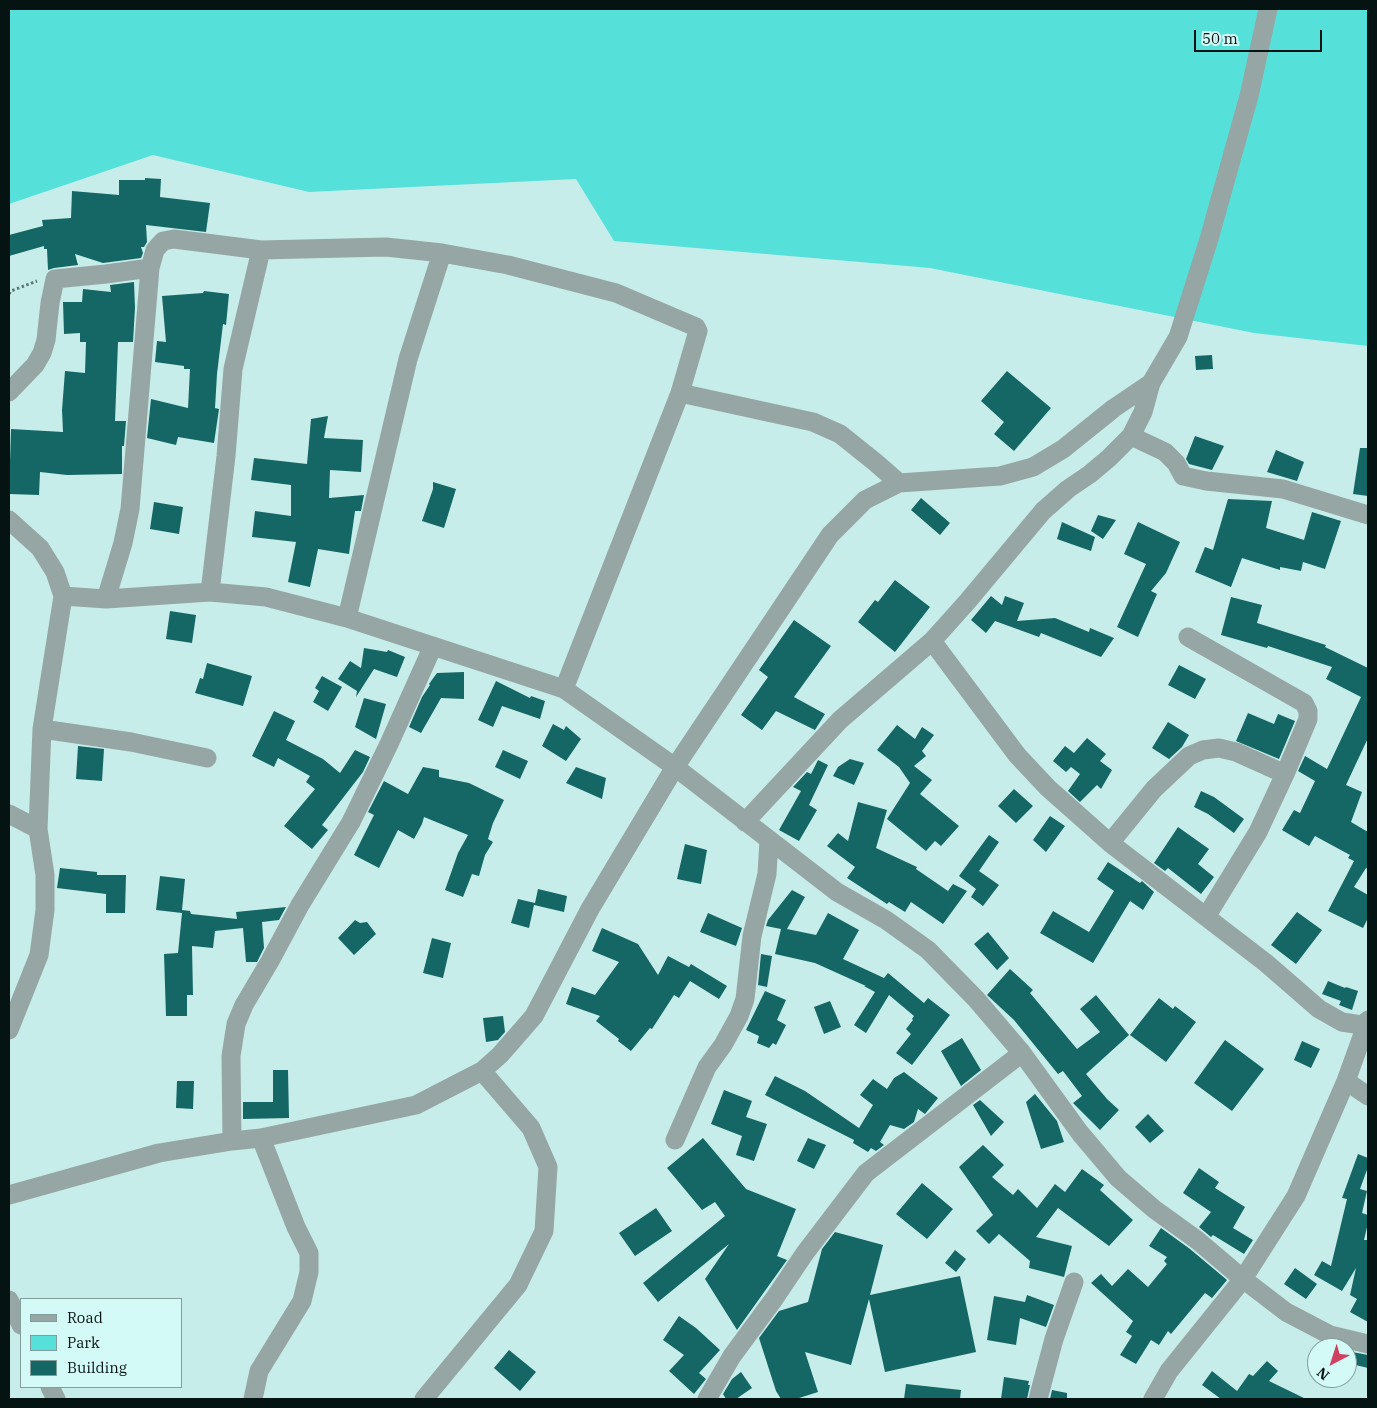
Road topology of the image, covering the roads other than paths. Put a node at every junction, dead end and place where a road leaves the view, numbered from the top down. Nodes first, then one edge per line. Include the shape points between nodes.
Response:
1 (1268, 9) edge
2 (261, 250) junction
3 (442, 253) junction
4 (150, 268) junction
5 (1152, 384) junction
6 (9, 392) edge
7 (680, 393) junction
8 (1131, 436) junction
9 (899, 483) junction
10 (1368, 515) edge
11 (9, 520) edge
12 (210, 592) junction
13 (62, 596) junction
14 (106, 599) junction
15 (347, 618) junction
16 (1188, 637) dead end
17 (932, 641) junction
18 (433, 646) junction
19 (564, 689) junction
20 (42, 729) junction
21 (207, 758) dead end
22 (675, 767) junction
23 (1285, 774) junction
24 (9, 814) edge
25 (745, 822) junction
26 (38, 829) junction
27 (769, 840) junction
28 (1110, 843) junction
29 (1206, 917) junction
30 (1368, 1024) edge
31 (9, 1030) edge
32 (1022, 1053) junction
33 (482, 1071) junction
34 (1346, 1081) junction
35 (1368, 1096) edge
36 (261, 1138) junction
37 (676, 1140) dead end
38 (232, 1141) junction
39 (9, 1195) edge
40 (1243, 1279) junction
41 (1074, 1282) dead end
42 (9, 1300) edge
43 (20, 1323) edge
44 (1368, 1344) edge
45 (253, 1399) edge
46 (424, 1399) edge
47 (708, 1399) edge
48 (1038, 1399) edge
49 (1153, 1399) edge

1 - 5 street via 1249,96 1209,239 1178,337
2 - 3 street via 386,247
2 - 4 street via 174,239 163,242 155,250
2 - 12 street via 233,369
3 - 7 street via 508,265 616,293 691,324 698,331
3 - 15 street via 408,359
4 - 6 street via 55,279 42,352 35,365
4 - 14 street via 130,509
5 - 8 street
5 - 9 street via 1033,467 1000,476
7 - 9 street via 813,422 840,434
7 - 19 street
8 - 10 street via 1165,452 1176,462 1183,476 1283,489
8 - 17 street via 1043,511
9 - 22 street via 865,500 830,535
11 - 13 street via 40,548 55,572
12 - 14 street
12 - 15 street via 266,597
13 - 14 street
13 - 20 street
15 - 18 street
16 - 23 street via 1304,703 1308,719
17 - 25 street via 840,720
17 - 28 street via 1017,755 1048,788
18 - 19 street
18 - 38 street via 351,822 244,1004 236,1024 231,1056
19 - 22 street
20 - 21 street via 131,742
20 - 26 street
22 - 25 street
22 - 33 street via 590,909 534,1016
23 - 28 street via 1236,752 1220,748 1203,750 1189,756 1154,789
23 - 29 street via 1258,832
24 - 26 street
25 - 27 street
26 - 31 street via 45,910 39,954
27 - 32 street via 837,892 886,920 928,950
27 - 37 street via 745,999 723,1045 707,1067
28 - 29 street
29 - 30 street via 1319,1009 1342,1022
30 - 34 street
32 - 40 street via 1080,1133 1118,1178
32 - 47 street via 866,1173 732,1356
33 - 36 street via 416,1105
33 - 46 street via 531,1128 548,1167 544,1231 518,1285
34 - 35 street
34 - 40 street via 1296,1196
36 - 38 street
36 - 45 street via 309,1253 309,1272 302,1301 259,1371
38 - 39 street via 159,1153
40 - 44 street via 1304,1322 1330,1335
40 - 49 street via 1169,1371
41 - 48 street
42 - 43 street

